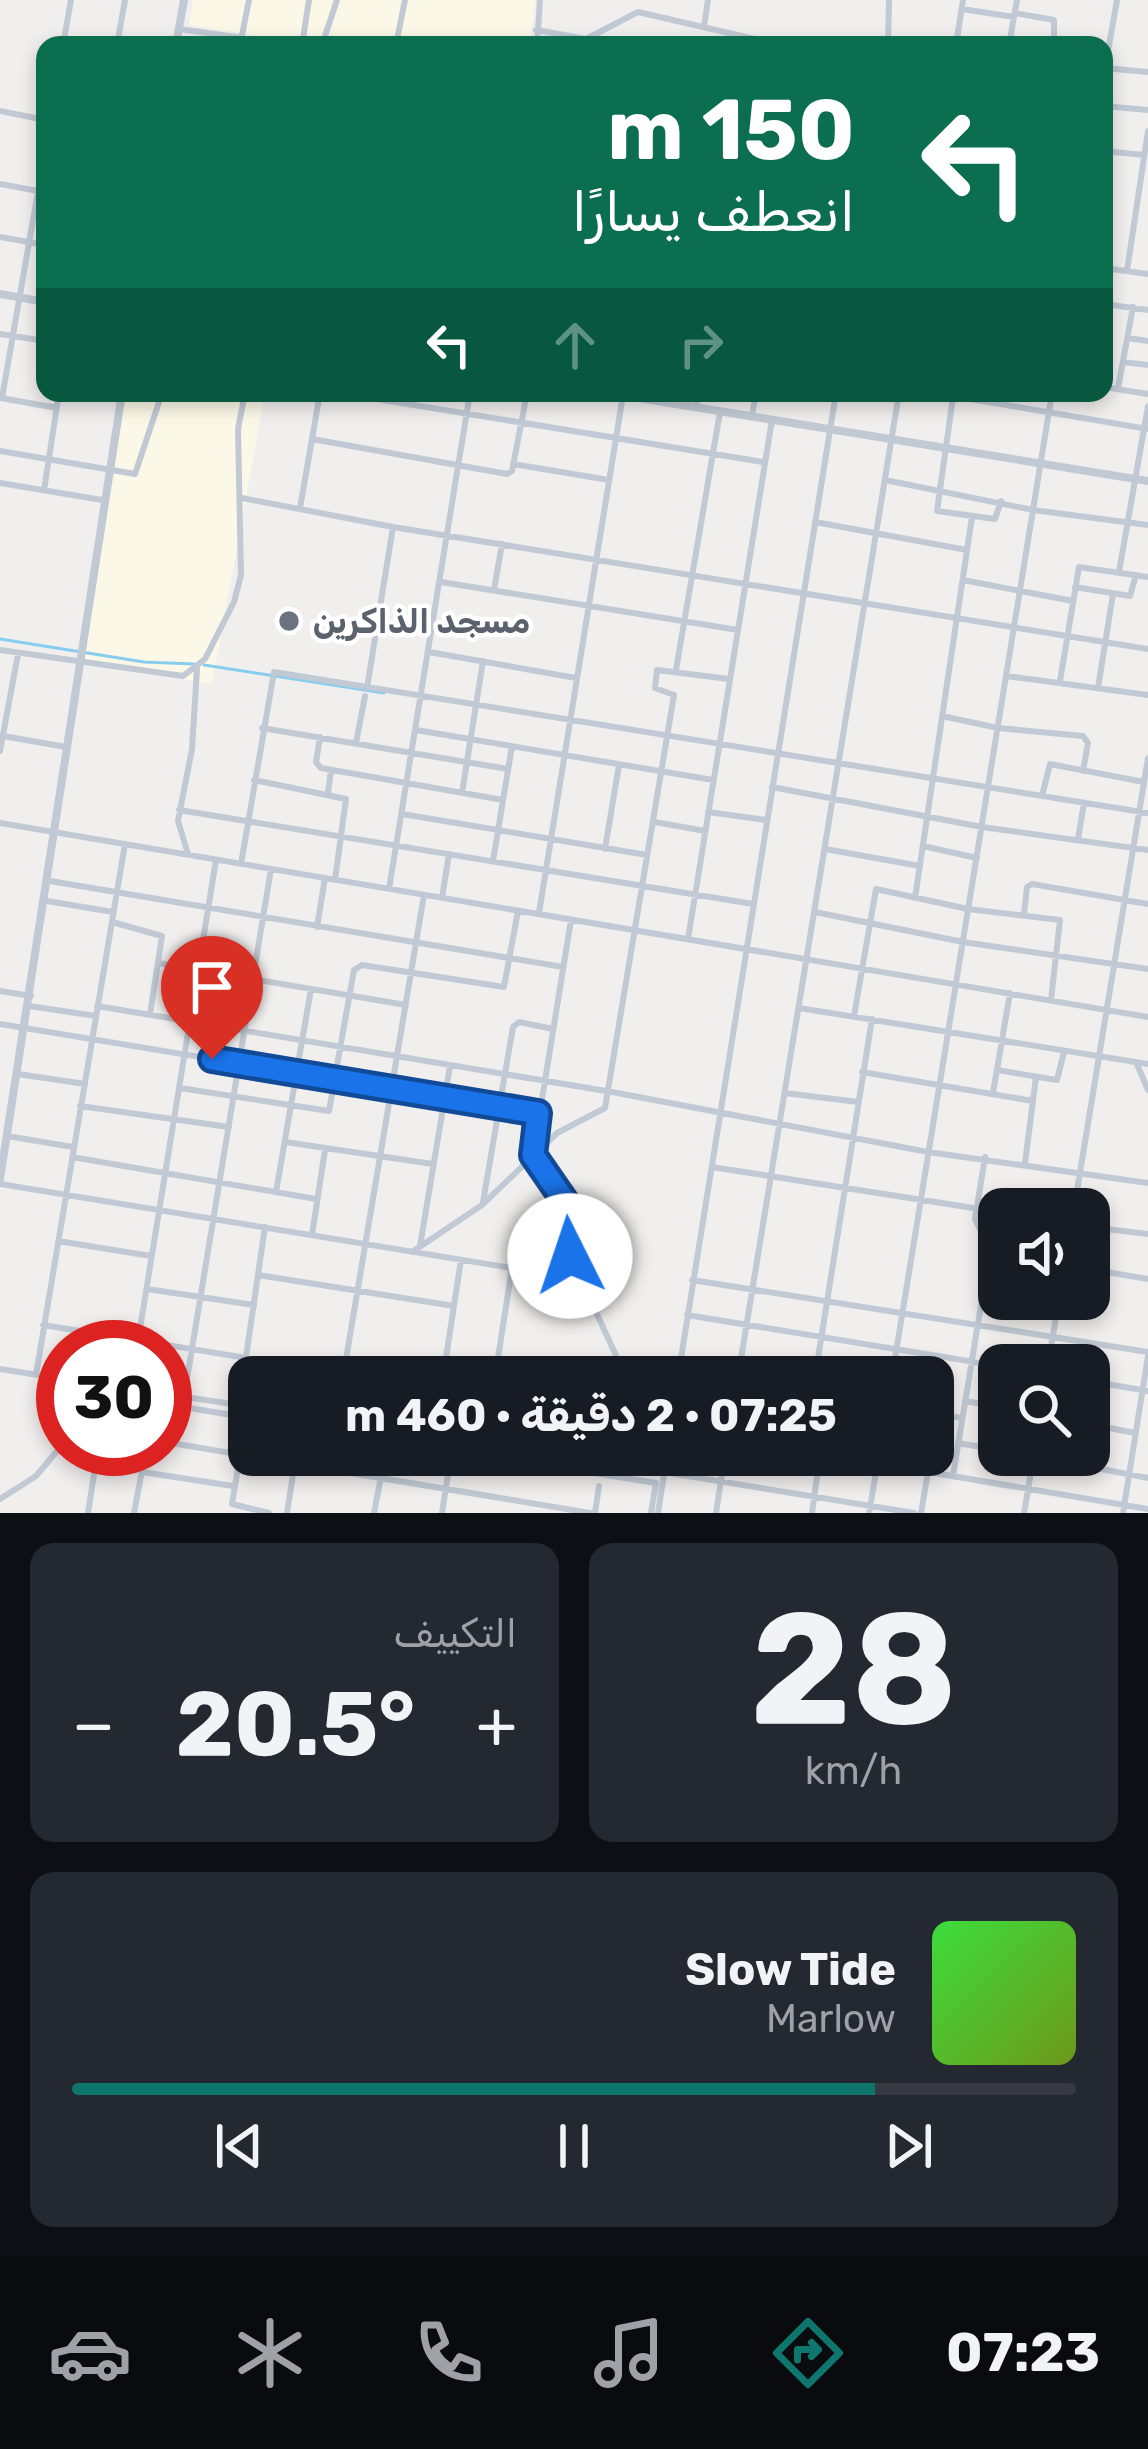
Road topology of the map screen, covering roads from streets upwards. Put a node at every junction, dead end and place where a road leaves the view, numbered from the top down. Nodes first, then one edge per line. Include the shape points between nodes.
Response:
1 (71, 0) edge
2 (125, 0) edge
3 (184, 0) edge
4 (253, 0) edge
5 (309, 0) edge
6 (337, 0) edge
7 (405, 0) edge
8 (540, 0) edge
9 (708, 0) edge
10 (889, 0) edge
11 (1017, 0) edge
12 (1117, 0) edge
13 (963, 4) edge
14 (1014, 15) junction
15 (704, 26) junction
16 (179, 29) junction
17 (536, 29) junction
18 (65, 36) edge
19 (119, 36) edge
20 (178, 36) edge
21 (215, 36) edge
22 (241, 36) edge
23 (303, 36) edge
24 (325, 36) edge
25 (398, 36) edge
26 (536, 36) edge
27 (575, 36) edge
28 (590, 36) edge
29 (745, 36) edge
30 (888, 36) edge
31 (958, 36) edge
32 (1010, 36) edge
33 (1054, 36) edge
34 (1110, 36) edge
35 (1113, 70) edge
36 (1148, 72) edge
37 (1113, 107) edge
38 (1148, 110) edge
39 (0, 111) edge
40 (36, 118) edge
41 (1148, 130) edge
42 (1113, 152) edge
43 (1146, 155) edge
44 (1145, 176) edge
45 (0, 184) edge
46 (36, 191) edge
47 (36, 204) edge
48 (0, 237) edge
49 (1132, 238) junction
50 (1148, 241) edge
51 (30, 242) junction
52 (36, 243) edge
53 (1113, 269) edge
54 (1127, 271) junction
55 (1148, 274) edge
56 (0, 295) edge
57 (21, 298) junction
58 (36, 300) edge
59 (1113, 305) edge
60 (1133, 308) junction
61 (1148, 310) edge
62 (0, 334) edge
63 (14, 337) junction
64 (1127, 338) junction
65 (36, 340) edge
66 (1148, 341) edge
67 (1123, 362) junction
68 (1148, 365) edge
69 (1113, 388) edge
70 (1118, 388) junction
71 (1148, 394) edge
72 (1, 398) edge
73 (58, 402) edge
74 (121, 402) edge
75 (159, 402) edge
76 (243, 402) edge
77 (318, 402) edge
78 (394, 402) edge
79 (412, 402) edge
80 (468, 402) edge
81 (525, 402) edge
82 (621, 402) edge
83 (671, 402) edge
84 (697, 402) edge
85 (754, 402) edge
86 (834, 402) edge
87 (897, 402) edge
88 (952, 402) edge
89 (988, 402) edge
90 (1050, 402) edge
91 (412, 405) junction
92 (1148, 406) edge
93 (696, 407) junction
94 (57, 408) junction
95 (720, 412) junction
96 (466, 414) junction
97 (752, 416) junction
98 (1048, 416) junction
99 (772, 420) junction
100 (522, 422) junction
101 (830, 429) junction
102 (1146, 429) edge
103 (312, 439) junction
104 (616, 439) junction
105 (891, 439) junction
106 (945, 448) junction
107 (0, 451) edge
108 (712, 454) junction
109 (48, 460) junction
110 (765, 462) junction
111 (514, 464) junction
112 (458, 466) junction
113 (1040, 467) junction
114 (111, 471) junction
115 (1137, 479) junction
116 (609, 480) junction
117 (885, 480) junction
118 (1148, 481) edge
119 (0, 483) edge
120 (44, 490) junction
121 (939, 490) junction
122 (108, 495) junction
123 (242, 497) junction
124 (1001, 501) junction
125 (300, 508) junction
126 (1033, 510) junction
127 (972, 517) junction
128 (815, 522) junction
129 (1130, 522) junction
130 (1148, 525) edge
131 (393, 527) junction
132 (876, 532) junction
133 (448, 536) junction
134 (502, 544) junction
135 (967, 550) junction
136 (596, 560) junction
137 (1119, 572) junction
138 (1136, 574) junction
139 (691, 576) junction
140 (1148, 577) edge
141 (963, 580) junction
142 (441, 582) junction
143 (745, 584) junction
144 (1076, 587) junction
145 (494, 590) junction
146 (803, 593) junction
147 (1114, 594) junction
148 (1019, 595) junction
149 (1073, 601) junction
150 (865, 603) junction
151 (589, 604) junction
152 (957, 618) junction
153 (684, 621) junction
154 (738, 630) junction
155 (1013, 631) junction
156 (1067, 636) junction
157 (1105, 642) junction
158 (1148, 649) edge
159 (0, 650) edge
160 (429, 652) junction
161 (18, 653) junction
162 (482, 662) junction
163 (82, 663) junction
164 (197, 669) junction
165 (676, 670) junction
166 (1006, 676) junction
167 (576, 678) junction
168 (729, 680) junction
169 (1060, 681) junction
170 (1098, 688) junction
171 (366, 692) junction
172 (1148, 695) edge
173 (422, 697) junction
174 (476, 706) junction
175 (943, 716) junction
176 (570, 721) junction
177 (2, 724) edge
178 (262, 728) junction
179 (998, 728) junction
180 (416, 730) junction
181 (3, 736) edge
182 (320, 737) junction
183 (667, 737) junction
184 (470, 739) junction
185 (356, 743) junction
186 (719, 745) junction
187 (512, 746) junction
188 (66, 747) junction
189 (0, 751) edge
190 (412, 752) junction
191 (564, 754) junction
192 (777, 754) junction
193 (1148, 758) edge
194 (466, 762) junction
195 (838, 764) junction
196 (620, 765) junction
197 (508, 769) junction
198 (331, 770) junction
199 (1083, 771) junction
200 (661, 772) junction
201 (933, 779) junction
202 (254, 780) junction
203 (713, 780) junction
204 (1146, 782) edge
205 (407, 783) junction
206 (772, 787) junction
207 (987, 791) junction
208 (328, 793) junction
209 (462, 793) junction
210 (1042, 796) junction
211 (833, 797) junction
212 (503, 800) junction
213 (1084, 803) junction
214 (179, 810) junction
215 (708, 812) junction
216 (1143, 812) edge
217 (402, 814) junction
218 (928, 815) junction
219 (766, 820) junction
220 (247, 822) junction
221 (654, 822) junction
222 (0, 824) edge
223 (982, 826) junction
224 (498, 831) junction
225 (705, 831) junction
226 (58, 833) junction
227 (341, 837) junction
228 (550, 839) junction
229 (1078, 839) junction
230 (124, 844) junction
231 (396, 845) junction
232 (923, 846) junction
233 (1133, 848) junction
234 (605, 849) junction
235 (825, 849) junction
236 (1148, 850) edge
237 (449, 854) junction
238 (189, 855) junction
239 (648, 855) junction
240 (976, 858) junction
241 (216, 860) junction
242 (493, 861) junction
243 (241, 864) junction
244 (920, 866) junction
245 (271, 869) junction
246 (546, 870) junction
247 (330, 879) junction
248 (50, 881) junction
249 (644, 886) junction
250 (389, 889) junction
251 (117, 892) junction
252 (424, 895) junction
253 (695, 895) junction
254 (442, 898) junction
255 (915, 898) junction
256 (46, 901) junction
257 (1125, 901) junction
258 (753, 904) junction
259 (1148, 904) edge
260 (208, 908) junction
261 (968, 909) junction
262 (518, 911) junction
263 (113, 912) junction
264 (815, 912) junction
265 (539, 914) junction
266 (1024, 914) junction
267 (264, 917) junction
268 (571, 920) junction
269 (866, 921) junction
270 (112, 922) junction
271 (317, 927) junction
272 (636, 931) junction
273 (688, 939) junction
274 (416, 941) junction
275 (963, 942) junction
276 (746, 949) junction
277 (1059, 953) junction
278 (510, 958) junction
279 (806, 959) junction
280 (158, 963) junction
281 (1114, 964) junction
282 (563, 967) junction
283 (860, 968) junction
284 (1148, 969) edge
285 (198, 970) junction
286 (411, 974) junction
287 (253, 979) junction
288 (311, 988) junction
289 (955, 988) junction
290 (0, 991) edge
291 (1010, 993) junction
292 (350, 995) junction
293 (30, 1000) junction
294 (1051, 1000) junction
295 (406, 1005) junction
296 (98, 1006) junction
297 (799, 1008) junction
298 (1106, 1010) junction
299 (149, 1014) junction
300 (96, 1016) junction
301 (854, 1016) junction
302 (1148, 1017) edge
303 (872, 1019) junction
304 (190, 1021) junction
305 (0, 1024) edge
306 (26, 1028) junction
307 (553, 1029) junction
308 (244, 1031) junction
309 (948, 1036) junction
310 (92, 1039) junction
311 (302, 1041) junction
312 (1002, 1042) junction
313 (342, 1047) junction
314 (1064, 1052) junction
315 (184, 1054) junction
316 (397, 1056) junction
317 (1099, 1057) junction
318 (1136, 1062) junction
319 (239, 1063) junction
320 (1148, 1064) edge
321 (450, 1066) junction
322 (998, 1070) junction
323 (862, 1072) junction
324 (297, 1073) junction
325 (18, 1074) junction
326 (505, 1074) junction
327 (1036, 1077) junction
328 (337, 1079) junction
329 (544, 1080) junction
330 (85, 1084) junction
331 (179, 1088) junction
332 (939, 1088) junction
333 (392, 1089) junction
334 (1148, 1090) edge
335 (612, 1092) junction
336 (784, 1093) junction
337 (993, 1093) junction
338 (234, 1097) junction
339 (445, 1097) junction
340 (1033, 1100) junction
341 (858, 1102) junction
342 (80, 1106) junction
343 (292, 1106) junction
344 (500, 1107) junction
345 (538, 1113) junction
346 (720, 1115) junction
347 (175, 1118) junction
348 (779, 1124) junction
349 (229, 1127) junction
350 (7, 1136) junction
351 (856, 1138) junction
352 (285, 1142) junction
353 (73, 1147) junction
354 (325, 1148) junction
355 (928, 1152) junction
356 (533, 1155) junction
357 (380, 1156) junction
358 (985, 1156) junction
359 (72, 1157) junction
360 (1025, 1162) junction
361 (433, 1164) junction
362 (711, 1167) junction
363 (1080, 1171) junction
364 (165, 1174) junction
365 (771, 1176) junction
366 (1147, 1180) edge
367 (0, 1181) edge
368 (219, 1183) junction
369 (849, 1188) junction
370 (1077, 1188) edge
371 (276, 1192) junction
372 (66, 1194) junction
373 (316, 1198) junction
374 (920, 1202) junction
375 (482, 1205) junction
376 (976, 1208) junction
377 (159, 1210) junction
378 (214, 1219) junction
379 (265, 1227) junction
380 (978, 1229) edge
381 (1110, 1229) edge
382 (1148, 1234) edge
383 (312, 1235) junction
384 (58, 1241) junction
385 (365, 1244) junction
386 (416, 1250) junction
387 (152, 1256) junction
388 (461, 1260) junction
389 (512, 1268) junction
390 (1110, 1273) edge
391 (258, 1275) junction
392 (578, 1279) junction
393 (1148, 1279) edge
394 (692, 1280) junction
395 (146, 1288) junction
396 (358, 1290) junction
397 (752, 1290) junction
398 (201, 1298) junction
399 (828, 1301) junction
400 (254, 1305) junction
401 (454, 1306) junction
402 (687, 1315) junction
403 (902, 1317) junction
404 (44, 1320) edge
405 (141, 1320) edge
406 (979, 1320) edge
407 (1056, 1320) edge
408 (747, 1325) junction
409 (978, 1325) junction
410 (821, 1337) junction
411 (1053, 1337) junction
412 (1052, 1344) edge
413 (192, 1349) joint
414 (896, 1353) junction
415 (1148, 1354) edge
416 (234, 1356) edge
417 (246, 1356) edge
418 (346, 1356) edge
419 (446, 1356) edge
420 (498, 1356) edge
421 (616, 1356) edge
422 (682, 1356) edge
423 (742, 1356) edge
424 (818, 1356) edge
425 (896, 1356) edge
426 (972, 1362) junction
427 (978, 1363) edge
428 (0, 1369) edge
429 (36, 1375) edge
430 (1110, 1384) edge
431 (1145, 1390) edge
432 (192, 1398) edge
433 (965, 1401) junction
434 (228, 1403) edge
435 (978, 1403) edge
436 (192, 1408) edge
437 (228, 1414) edge
438 (954, 1417) edge
439 (962, 1418) junction
440 (1110, 1428) edge
441 (1135, 1433) junction
442 (958, 1443) junction
443 (978, 1446) edge
444 (192, 1447) edge
445 (228, 1453) edge
446 (954, 1465) edge
447 (1110, 1471) edge
448 (1129, 1475) junction
449 (36, 1476) edge
450 (94, 1476) edge
451 (141, 1476) edge
452 (169, 1476) edge
453 (237, 1476) edge
454 (292, 1476) edge
455 (376, 1476) edge
456 (448, 1476) edge
457 (612, 1476) edge
458 (663, 1476) edge
459 (699, 1476) edge
460 (722, 1476) edge
461 (819, 1476) edge
462 (875, 1476) edge
463 (927, 1476) edge
464 (952, 1476) edge
465 (1030, 1476) edge
466 (381, 1477) junction
467 (1148, 1478) edge
468 (721, 1481) junction
469 (235, 1486) junction
470 (599, 1486) dead end
471 (446, 1488) junction
472 (1028, 1489) junction
473 (815, 1496) junction
474 (0, 1499) edge
475 (1123, 1509) edge
476 (1148, 1509) edge
477 (870, 1511) edge
478 (88, 1513) edge
479 (134, 1513) edge
480 (269, 1513) edge
481 (286, 1513) edge
482 (374, 1513) edge
483 (442, 1513) edge
484 (592, 1513) edge
485 (654, 1513) edge
486 (716, 1513) edge
487 (812, 1513) edge
488 (918, 1513) edge
489 (1024, 1513) edge

1 - 18 street
2 - 19 street
3 - 16 street
4 - 22 street
5 - 23 street
6 - 24 street
7 - 25 street
8 - 17 street
9 - 15 street
10 - 30 street
11 - 14 street
12 - 34 street
13 - 14 street
13 - 31 street
14 - 32 street
14 - 33 street via 1054,20
15 - 28 street via 638,12
15 - 29 street
16 - 20 street
16 - 21 street
17 - 26 street
17 - 27 street
35 - 36 street
37 - 38 street
39 - 40 street
41 - 43 street
42 - 43 street
43 - 44 street
44 - 49 street
45 - 46 street
47 - 51 street
48 - 51 street
49 - 50 street
49 - 54 street
51 - 52 street
51 - 57 street
53 - 54 street
54 - 55 street
56 - 57 street
57 - 58 street
57 - 63 street
59 - 60 street
60 - 61 street
60 - 64 street
62 - 63 street
63 - 65 street
63 - 72 street
64 - 66 street
64 - 67 street
67 - 68 street
67 - 70 street
69 - 70 street
70 - 71 street
72 - 94 street
73 - 94 street
74 - 114 street
75 - 114 street via 138,471
76 - 123 street
77 - 103 street
78 - 91 street
79 - 91 street
80 - 96 street
81 - 100 street
82 - 104 street
83 - 93 street
84 - 93 street
85 - 97 street
86 - 101 street
87 - 105 street
88 - 106 street
89 - 98 street
90 - 98 street
91 - 96 street
92 - 102 street
93 - 95 street
94 - 109 street
95 - 97 street
95 - 108 street
96 - 100 street
96 - 112 street
97 - 99 street
98 - 102 street
98 - 113 street
99 - 101 street
99 - 110 street
100 - 104 street
100 - 111 street
101 - 105 street
101 - 128 street
102 - 115 street
103 - 112 street
103 - 125 street
104 - 108 street
104 - 116 street
105 - 106 street
105 - 117 street
106 - 113 street
106 - 121 street
107 - 109 street
108 - 110 street
108 - 139 street
109 - 114 street
109 - 120 street
110 - 143 street
111 - 112 street via 507,474
111 - 116 street
112 - 133 street
113 - 115 street
113 - 126 street
114 - 122 street
115 - 118 street
115 - 129 street
116 - 136 street
117 - 121 street
117 - 132 street
119 - 120 street
120 - 122 street
121 - 124 street
121 - 127 street via 937,511
122 - 163 street
123 - 125 street
123 - 164 street via 235,602
124 - 126 street
124 - 127 street via 994,519
125 - 131 street
126 - 129 street
126 - 148 street
127 - 135 street
128 - 132 street
128 - 146 street
129 - 130 street
129 - 137 street
131 - 133 street
131 - 171 street
132 - 135 street
132 - 150 street
133 - 134 street
133 - 142 street
134 - 136 street
134 - 145 street
135 - 141 street
136 - 139 street
136 - 151 street
137 - 138 street
137 - 144 street via 1080,566
138 - 140 street
138 - 147 street via 1132,595
139 - 143 street
139 - 153 street
141 - 148 street
141 - 152 street
142 - 145 street
142 - 160 street
143 - 146 street
143 - 154 street
144 - 147 street
144 - 149 street
145 - 151 street
146 - 150 street
146 - 192 street
147 - 157 street
148 - 149 street
148 - 155 street
149 - 156 street
150 - 152 street
150 - 195 street
151 - 153 street
151 - 167 street
152 - 155 street
152 - 175 street
153 - 154 street
153 - 165 street
154 - 168 street
155 - 156 street
155 - 166 street
156 - 157 street
156 - 169 street
157 - 158 street
157 - 170 street
159 - 161 street
160 - 162 street
160 - 173 street
161 - 163 street
161 - 177 street
162 - 167 street
162 - 174 street
163 - 164 street via 184,676
163 - 188 street
164 - 214 street
165 - 168 street
165 - 183 street via 658,669 654,686 674,695
166 - 169 street
166 - 179 street
167 - 176 street
168 - 186 street
169 - 170 street
170 - 172 street
171 - 173 street
171 - 178 street via 272,672
171 - 185 street
173 - 174 street
173 - 180 street
174 - 176 street
174 - 184 street
175 - 179 street
175 - 201 street
176 - 183 street
176 - 191 street
177 - 181 street
178 - 182 street
178 - 202 street
179 - 199 street via 1083,736
179 - 207 street
180 - 184 street
180 - 190 street
181 - 188 street
181 - 189 street
182 - 185 street
182 - 198 street via 316,762
183 - 186 street
183 - 200 street
184 - 187 street
184 - 194 street
185 - 190 street
186 - 192 street
186 - 203 street
187 - 191 street
187 - 197 street
188 - 226 street
190 - 194 street
190 - 205 street
191 - 196 street
191 - 228 street
192 - 195 street
192 - 206 street
193 - 204 street
194 - 197 street
194 - 209 street
195 - 201 street
195 - 211 street
196 - 200 street
196 - 234 street
197 - 212 street
198 - 205 street
198 - 208 street
199 - 204 street
199 - 210 street via 1048,765
200 - 203 street
200 - 221 street
201 - 207 street
201 - 218 street
202 - 208 street
202 - 220 street
203 - 215 street
204 - 216 street
205 - 209 street
205 - 217 street
206 - 211 street
206 - 219 street
207 - 210 street
207 - 223 street
208 - 227 street via 346,799
209 - 212 street
210 - 213 street
211 - 218 street
211 - 235 street
212 - 224 street
213 - 216 street
213 - 229 street
214 - 220 street
214 - 238 street
215 - 219 street
215 - 225 street
216 - 233 street
217 - 224 street
217 - 231 street
218 - 223 street
218 - 232 street
219 - 258 street
220 - 227 street
220 - 243 street
221 - 225 street
221 - 239 street
222 - 226 street
223 - 229 street
223 - 240 street
224 - 228 street
224 - 242 street
225 - 253 street
226 - 230 street
226 - 248 street
227 - 231 street
227 - 247 street
228 - 234 street
228 - 246 street
229 - 233 street
230 - 238 street
230 - 251 street
231 - 237 street
231 - 250 street
232 - 240 street
232 - 244 street
233 - 236 street
233 - 257 street
234 - 239 street
235 - 244 street
235 - 264 street
237 - 242 street
237 - 254 street
238 - 241 street
239 - 249 street
240 - 261 street
241 - 243 street
241 - 260 street
242 - 246 street
243 - 245 street
244 - 255 street
245 - 247 street
245 - 267 street
246 - 249 street
246 - 265 street
247 - 250 street
247 - 271 street
248 - 251 street
248 - 256 street
249 - 253 street
249 - 272 street
250 - 252 street
251 - 260 street
251 - 263 street
252 - 254 street
252 - 274 street
253 - 258 street
253 - 273 street
254 - 262 street
255 - 261 street
255 - 269 street via 876,889
256 - 263 street
256 - 293 street
257 - 259 street
257 - 266 street via 1032,884
257 - 281 street
258 - 276 street
260 - 267 street
260 - 285 street
261 - 266 street
261 - 275 street
262 - 265 street
262 - 278 street
263 - 270 street
264 - 269 street
264 - 279 street
265 - 268 street
266 - 277 street via 1060,920
267 - 271 street
267 - 287 street
268 - 272 street
268 - 282 street
269 - 275 street
269 - 283 street
270 - 280 street via 160,933
270 - 296 street
271 - 274 street
272 - 273 street
272 - 335 street
273 - 276 street
274 - 278 street
274 - 286 street
275 - 277 street
275 - 289 street
276 - 279 street
276 - 346 street
277 - 281 street
277 - 294 street
278 - 282 street
278 - 286 street via 502,988
279 - 283 street
279 - 297 street
280 - 285 street
280 - 299 street
281 - 284 street
281 - 298 street
282 - 307 street
283 - 289 street
283 - 301 street
285 - 287 street
285 - 304 street
286 - 292 street via 358,966
286 - 295 street
287 - 288 street
287 - 308 street
288 - 292 street
288 - 311 street
289 - 291 street
289 - 309 street
290 - 293 street
291 - 294 street
291 - 312 street
292 - 295 street
292 - 313 street
293 - 300 street
293 - 306 street
294 - 298 street
295 - 316 street
296 - 299 street
296 - 300 street
297 - 301 street
297 - 336 street
298 - 302 street
298 - 317 street
299 - 304 street
300 - 310 street
301 - 303 street
303 - 309 street
303 - 323 street
304 - 308 street
304 - 315 street
305 - 306 street
306 - 310 street
306 - 325 street
307 - 326 street via 516,1024
307 - 329 street
308 - 311 street
308 - 319 street
309 - 312 street
309 - 332 street
310 - 315 street
310 - 330 street
311 - 313 street
311 - 324 street
312 - 314 street
312 - 322 street
313 - 316 street
313 - 328 street
314 - 317 street
314 - 327 street via 1059,1079
315 - 319 street
315 - 331 street
316 - 321 street
316 - 333 street
317 - 318 street
317 - 363 street
318 - 320 street
318 - 334 street
319 - 324 street
319 - 338 street
321 - 326 street
321 - 339 street
322 - 327 street
322 - 337 street
323 - 332 street
323 - 341 street
324 - 328 street
324 - 343 street
325 - 330 street
325 - 350 street
326 - 329 street
326 - 344 street
327 - 340 street
328 - 333 street
328 - 343 street via 329,1111
329 - 335 street
329 - 345 street
330 - 342 street
331 - 338 street
331 - 347 street
332 - 337 street
332 - 355 street
333 - 339 street
333 - 357 street
335 - 346 street
335 - 356 street via 603,1112 557,1133
336 - 341 street
336 - 348 street
337 - 340 street
338 - 343 street
338 - 349 street
339 - 344 street
339 - 361 street
340 - 360 street
341 - 351 street
342 - 347 street
342 - 353 street
343 - 352 street
344 - 345 street
344 - 375 street
345 - 356 street
346 - 348 street
346 - 362 street
347 - 349 street
347 - 364 street
348 - 351 street
348 - 365 street
349 - 368 street
350 - 353 street
350 - 367 street
351 - 355 street
351 - 369 street
352 - 354 street
352 - 371 street
353 - 359 street
354 - 357 street
354 - 373 street
355 - 358 street
355 - 374 street
356 - 375 street
356 - 392 street via 571,1210 568,1247
357 - 361 street
357 - 385 street
358 - 360 street
358 - 376 street
359 - 364 street
359 - 372 street
360 - 363 street
361 - 386 street
362 - 365 street
362 - 394 street
363 - 366 street
363 - 370 street
364 - 368 street
364 - 377 street
365 - 369 street
365 - 397 street
367 - 372 street
368 - 371 street
368 - 378 street
369 - 374 street
369 - 399 street
371 - 373 street
372 - 377 street
372 - 384 street
373 - 383 street
374 - 376 street
374 - 403 street
375 - 386 street
376 - 380 street
377 - 378 street
377 - 387 street
378 - 379 street
378 - 398 street
379 - 383 street
379 - 391 street
381 - 382 street
383 - 385 street
384 - 387 street
384 - 404 street
385 - 386 street
385 - 396 street
386 - 388 street
387 - 395 street
388 - 389 street
388 - 401 street
389 - 392 street
389 - 420 street
390 - 393 street
391 - 396 street
391 - 400 street
392 - 421 street
394 - 397 street
394 - 402 street
395 - 398 street
395 - 405 street
396 - 401 street
396 - 418 street
397 - 399 street
397 - 408 street
398 - 400 street
398 - 413 street
399 - 403 street
399 - 410 street
400 - 417 street
401 - 419 street
402 - 408 street
402 - 422 street
403 - 409 street
403 - 414 street
406 - 409 street
407 - 411 street
408 - 410 street
408 - 423 street
409 - 411 street
409 - 426 street
410 - 414 street
410 - 424 street
411 - 412 street
411 - 415 street
413 - 416 street
414 - 425 street
414 - 426 street
415 - 431 street
426 - 427 street
426 - 433 street
428 - 429 street
430 - 431 street
431 - 441 street
432 - 434 street
433 - 435 street
433 - 439 street
436 - 437 street
438 - 439 street
439 - 442 street
440 - 441 street
441 - 448 street
442 - 443 street
442 - 446 street
444 - 445 street
447 - 448 street
448 - 467 street
448 - 475 street
449 - 474 street
450 - 478 street
451 - 479 street
452 - 469 street
453 - 469 street
454 - 481 street
455 - 466 street
456 - 471 street
457 - 485 street via 656,1483
458 - 485 street
459 - 468 street
460 - 468 street
461 - 473 street
462 - 477 street
463 - 488 street
464 - 472 street
465 - 472 street
466 - 471 street
466 - 482 street
468 - 473 street
468 - 486 street
469 - 480 street via 233,1507
470 - 484 street
471 - 483 street
471 - 484 street
472 - 475 street
472 - 489 street
473 - 477 street
473 - 487 street
475 - 476 street
477 - 488 street

